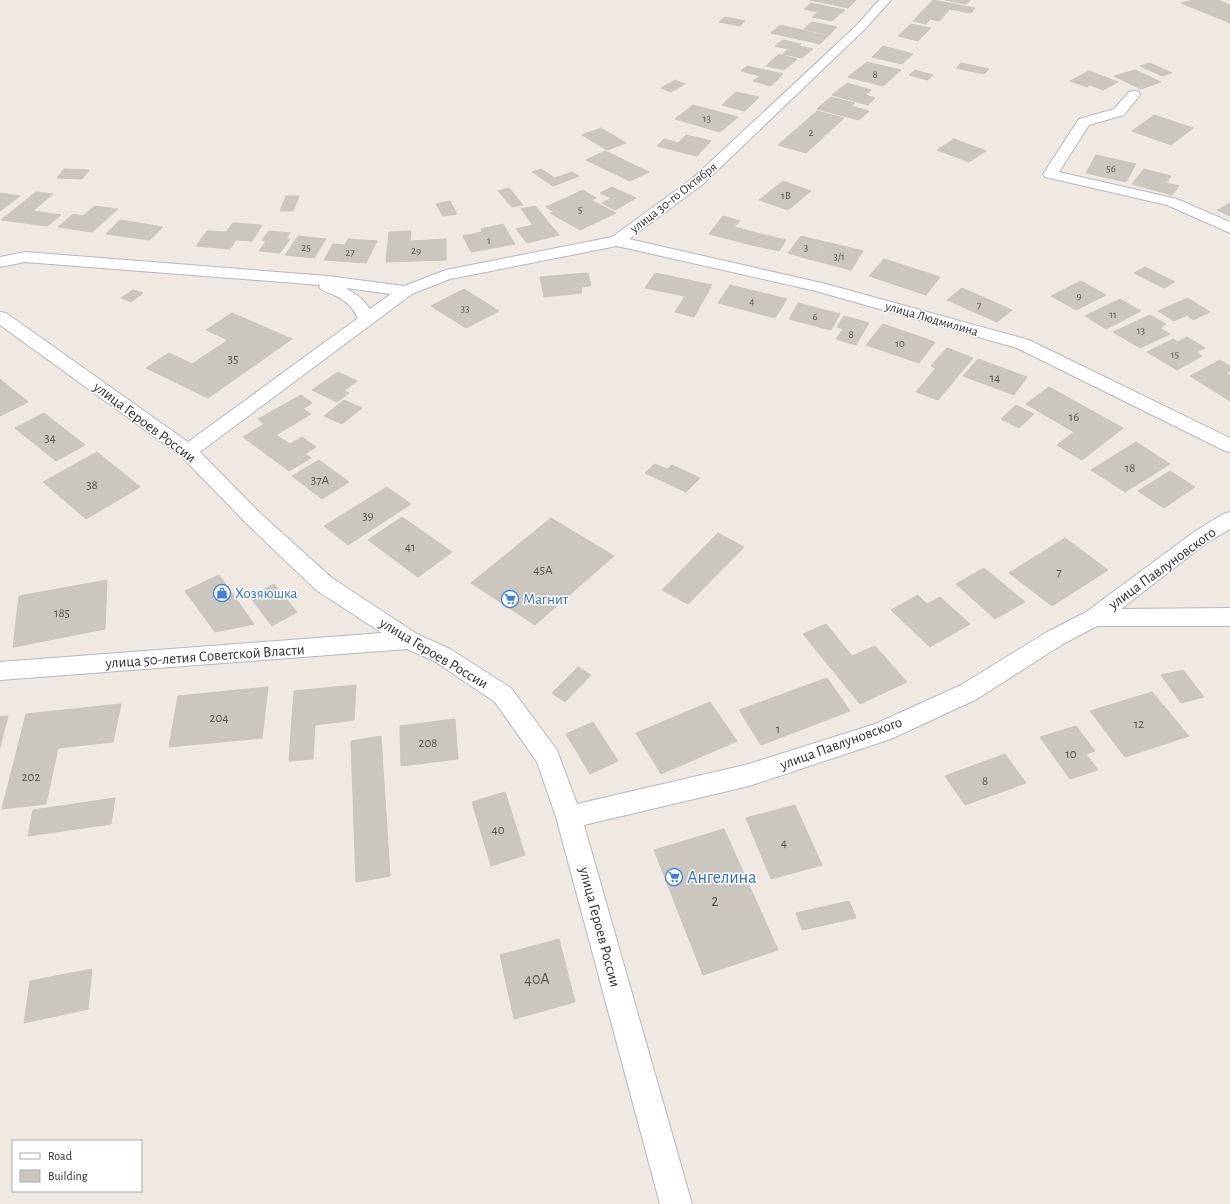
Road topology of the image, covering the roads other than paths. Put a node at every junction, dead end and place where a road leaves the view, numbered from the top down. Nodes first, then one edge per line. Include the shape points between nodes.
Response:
1 (885, 0) edge
2 (1134, 95) dead end
3 (1230, 228) edge
4 (617, 241) junction
5 (0, 262) edge
6 (307, 280) junction
7 (406, 291) junction
8 (0, 317) edge
9 (367, 319) junction
10 (1230, 446) edge
11 (188, 451) junction
12 (1230, 519) edge
13 (1230, 617) edge
14 (1094, 618) junction
15 (409, 640) junction
16 (0, 671) edge
17 (569, 817) junction
18 (676, 1204) edge

1 - 4 street, улица 30-го Октября via 861,27 698,181
2 - 3 street via 1119,112 1084,122 1050,174 1172,202
4 - 7 street, улица 30-го Октября via 446,275
4 - 10 street, улица Людмилина via 820,286 1023,344
5 - 6 street via 25,257
6 - 7 street
6 - 9 street via 344,293 359,303
7 - 9 street
8 - 11 street, улица Героев России
9 - 11 street
11 - 15 street, улица Героев России via 253,518 324,584
12 - 14 street, улица Павлуновского via 1201,537
13 - 14 street, улица Павлуновского
14 - 17 street, улица Павлуновского via 1055,638 969,692 882,732 749,775
15 - 16 street, улица 50-летия Советской Власти
15 - 17 street, улица Героев России via 442,655 503,695 548,756
17 - 18 street, улица Героев России

